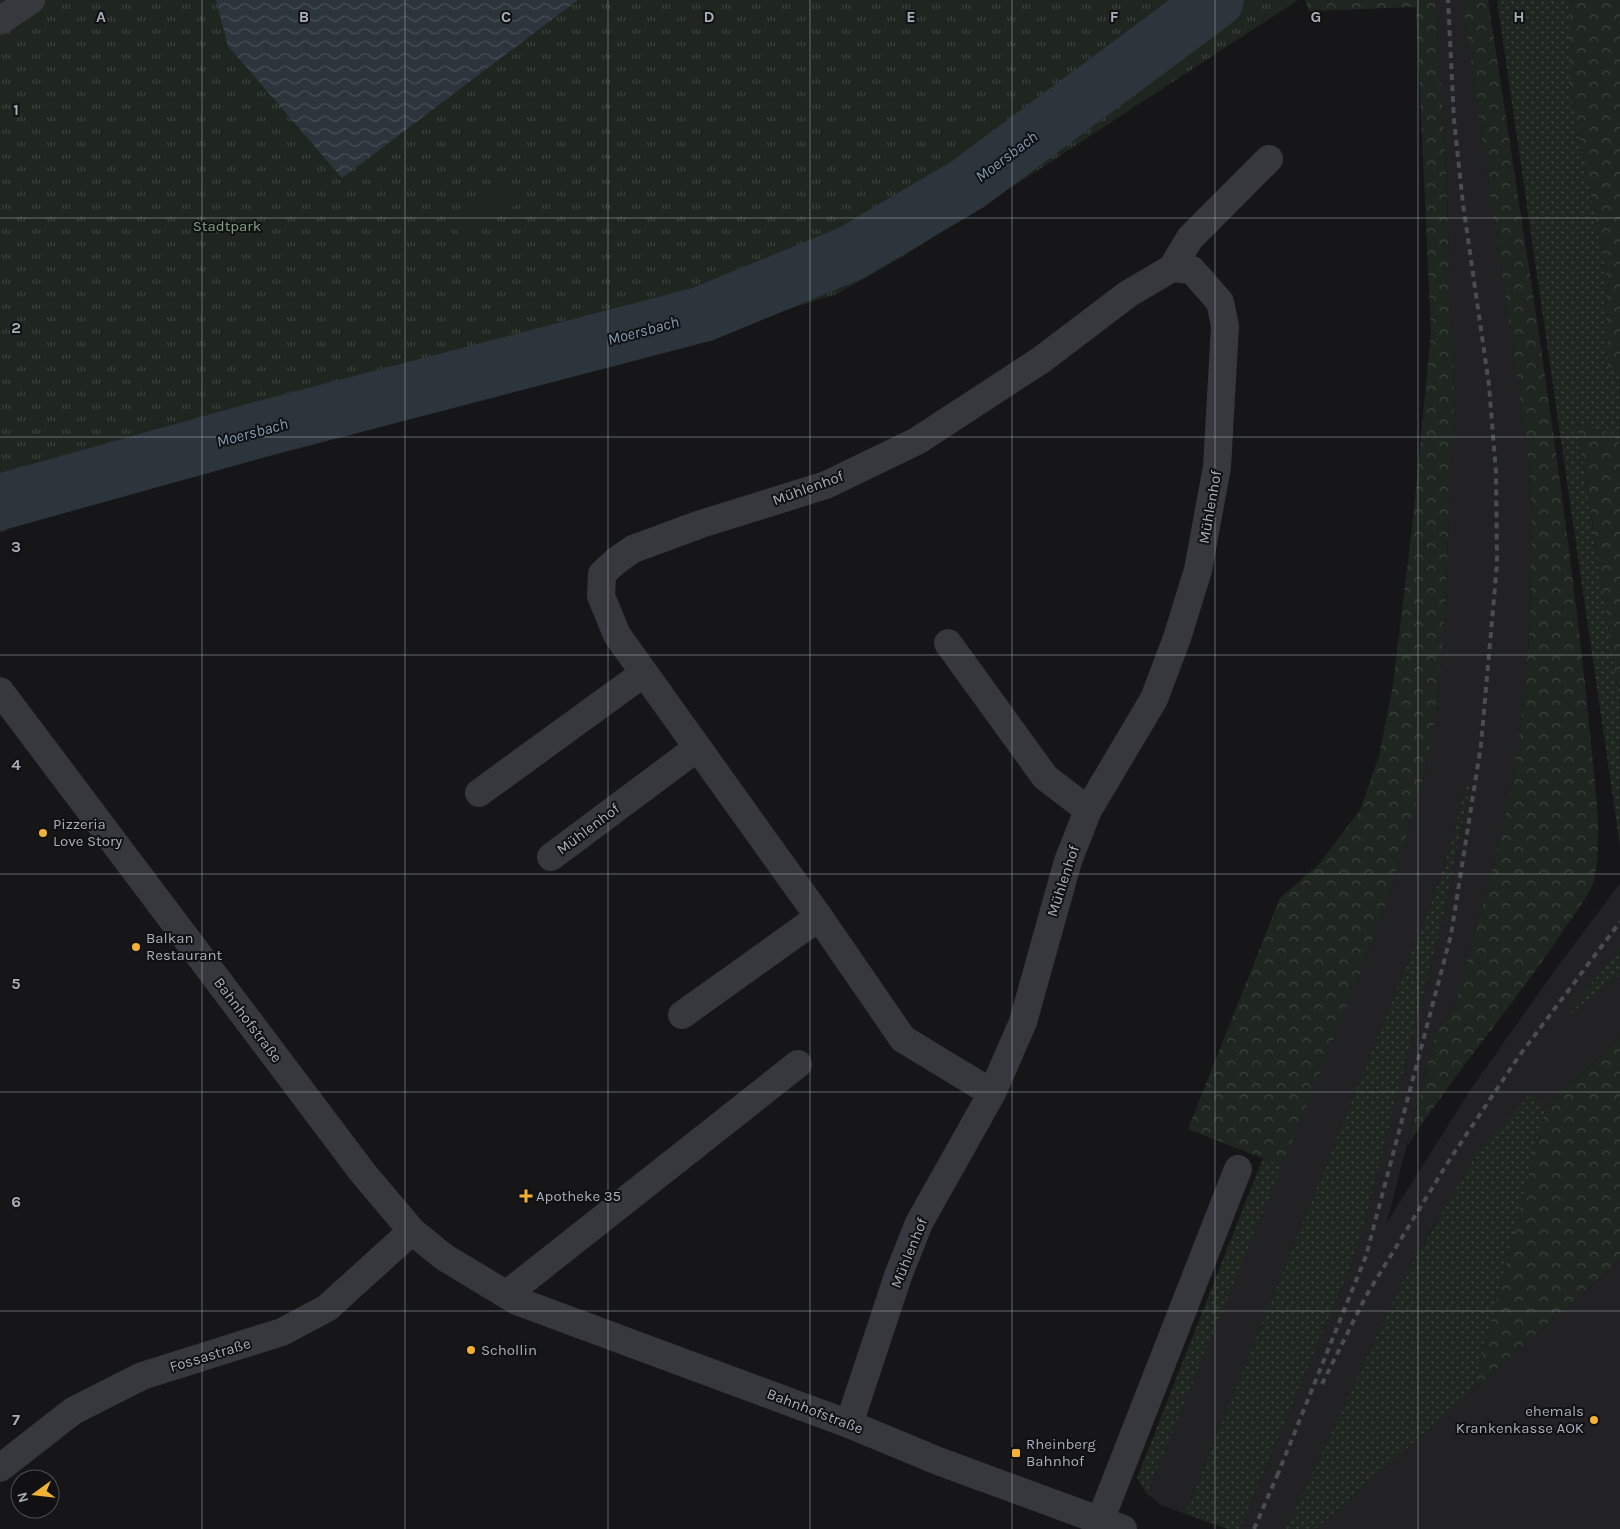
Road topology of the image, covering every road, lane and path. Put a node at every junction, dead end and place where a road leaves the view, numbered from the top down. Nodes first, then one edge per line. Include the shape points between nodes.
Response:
1 (31, 0) edge
2 (0, 21) edge
3 (1269, 159) dead end
4 (1172, 268) junction
5 (948, 643) dead end
6 (644, 673) junction
7 (0, 691) edge
8 (697, 748) junction
9 (478, 793) dead end
10 (1088, 810) junction
11 (551, 857) dead end
12 (819, 917) junction
13 (682, 1015) dead end
14 (798, 1064) dead end
15 (992, 1093) junction
16 (1238, 1169) dead end
17 (412, 1231) junction
18 (507, 1294) junction
19 (849, 1424) junction
20 (0, 1468) edge
21 (1112, 1525) edge

1 - 2 street
3 - 4 street, Mühlenhof via 1190,238
4 - 6 street, Mühlenhof via 1128,294 1041,360 917,440 826,485 701,524 633,549 616,561 602,574 601,596 617,636
4 - 10 street, Mühlenhof via 1192,270 1220,302 1225,326 1217,467 1198,570 1178,638 1154,698
5 - 10 street via 1045,777
6 - 8 street, Mühlenhof
6 - 9 street
7 - 17 street, Bahnhofstraße via 363,1173
8 - 11 street, Mühlenhof
8 - 12 street, Mühlenhof
10 - 15 street, Mühlenhof via 1068,861 1023,1022
12 - 13 street
12 - 15 street, Mühlenhof via 903,1039
14 - 18 street
15 - 19 street, Mühlenhof via 919,1222
16 - 21 street
17 - 18 street, Bahnhofstraße via 444,1257
17 - 20 street, Fossastraße via 327,1308 282,1332 142,1376 73,1411
18 - 19 street, Bahnhofstraße via 517,1302
19 - 21 street, Bahnhofstraße via 938,1461

